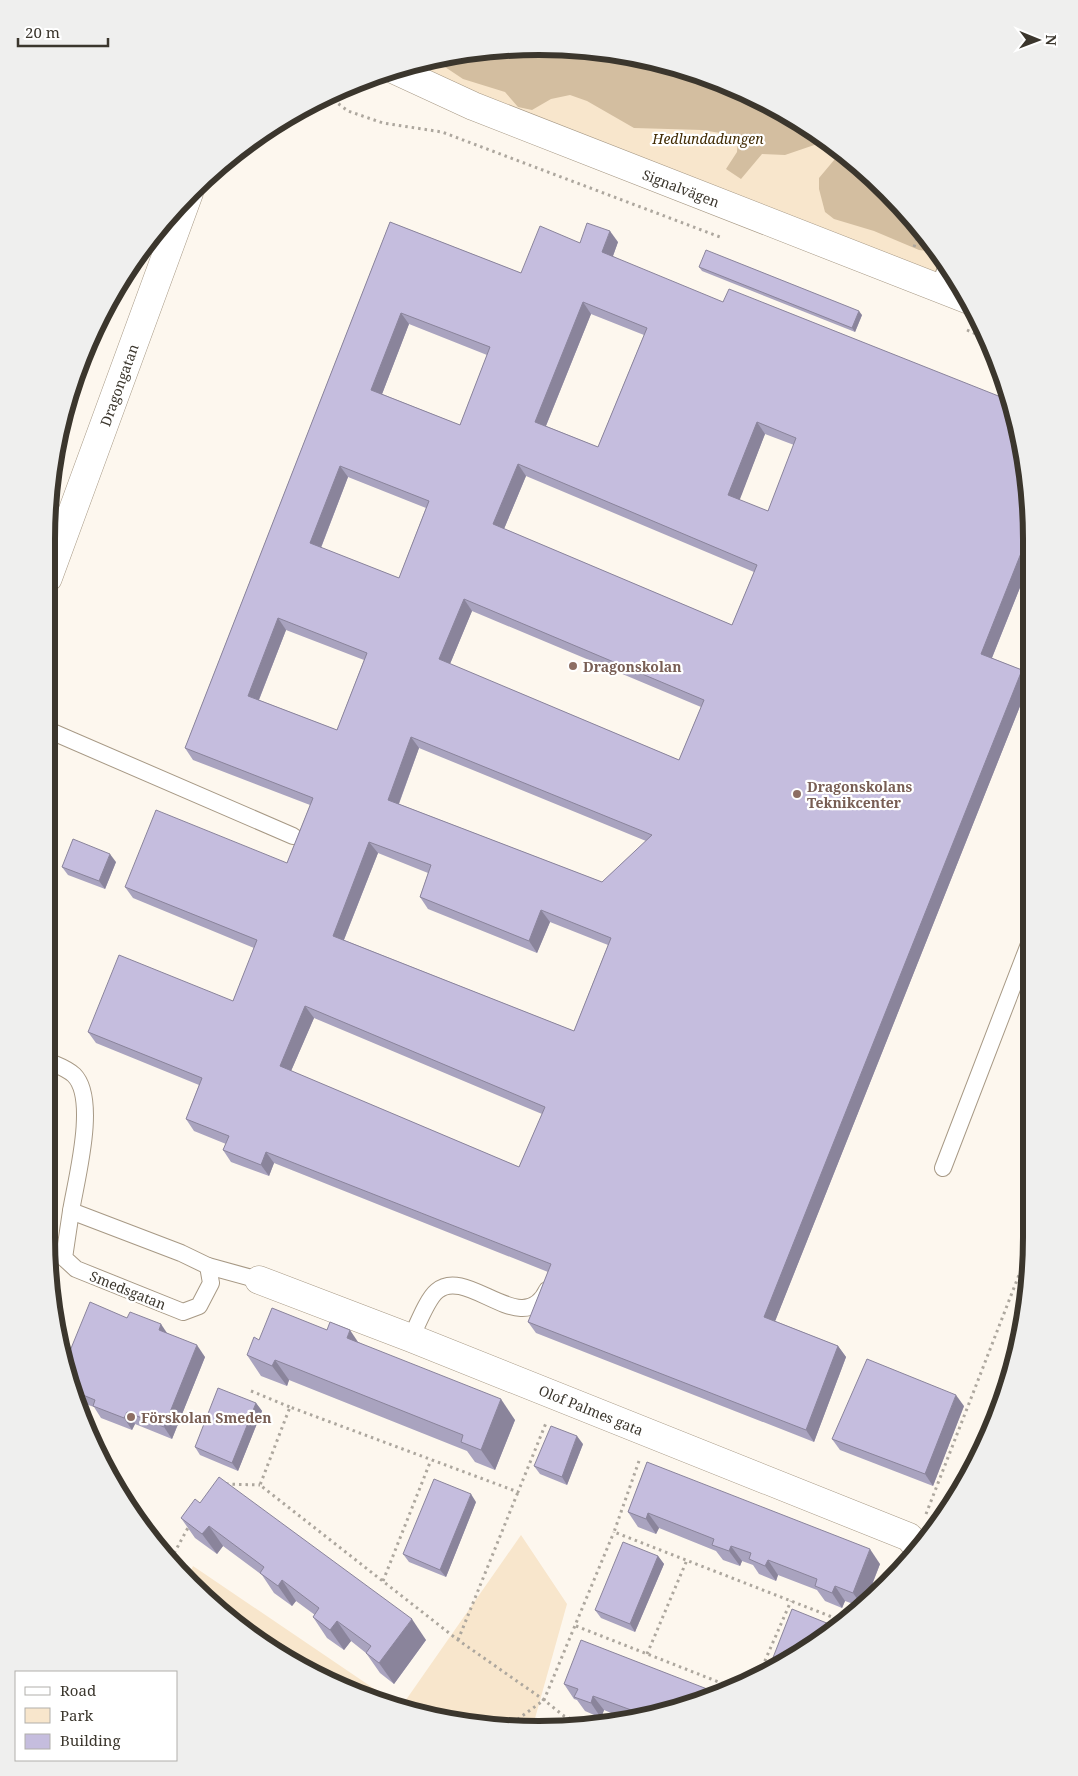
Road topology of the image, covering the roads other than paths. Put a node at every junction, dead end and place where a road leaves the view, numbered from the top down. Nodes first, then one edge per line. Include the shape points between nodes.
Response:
1 (404, 74) edge
2 (181, 214) edge
3 (942, 278) edge
4 (55, 545) edge
5 (55, 733) edge
6 (293, 836) dead end
7 (1023, 959) edge
8 (55, 1064) edge
9 (943, 1168) dead end
10 (71, 1212) junction
11 (208, 1266) junction
12 (554, 1274) edge
13 (259, 1280) joint
14 (411, 1338) junction
15 (921, 1535) edge

1 - 3 street, Signalvägen via 473,106
2 - 4 street, Dragongatan
5 - 6 lane
7 - 9 lane
8 - 10 lane, Smedsgatan via 74,1074 82,1089 86,1113
10 - 11 lane
10 - 11 lane, Smedsgatan via 64,1258 76,1269 183,1312 199,1306 211,1283
11 - 13 lane
12 - 14 lane via 542,1300 523,1308 458,1286 447,1286 437,1291
13 - 14 street, Olof Palmes gata
14 - 15 street, Olof Palmes gata via 909,1537

